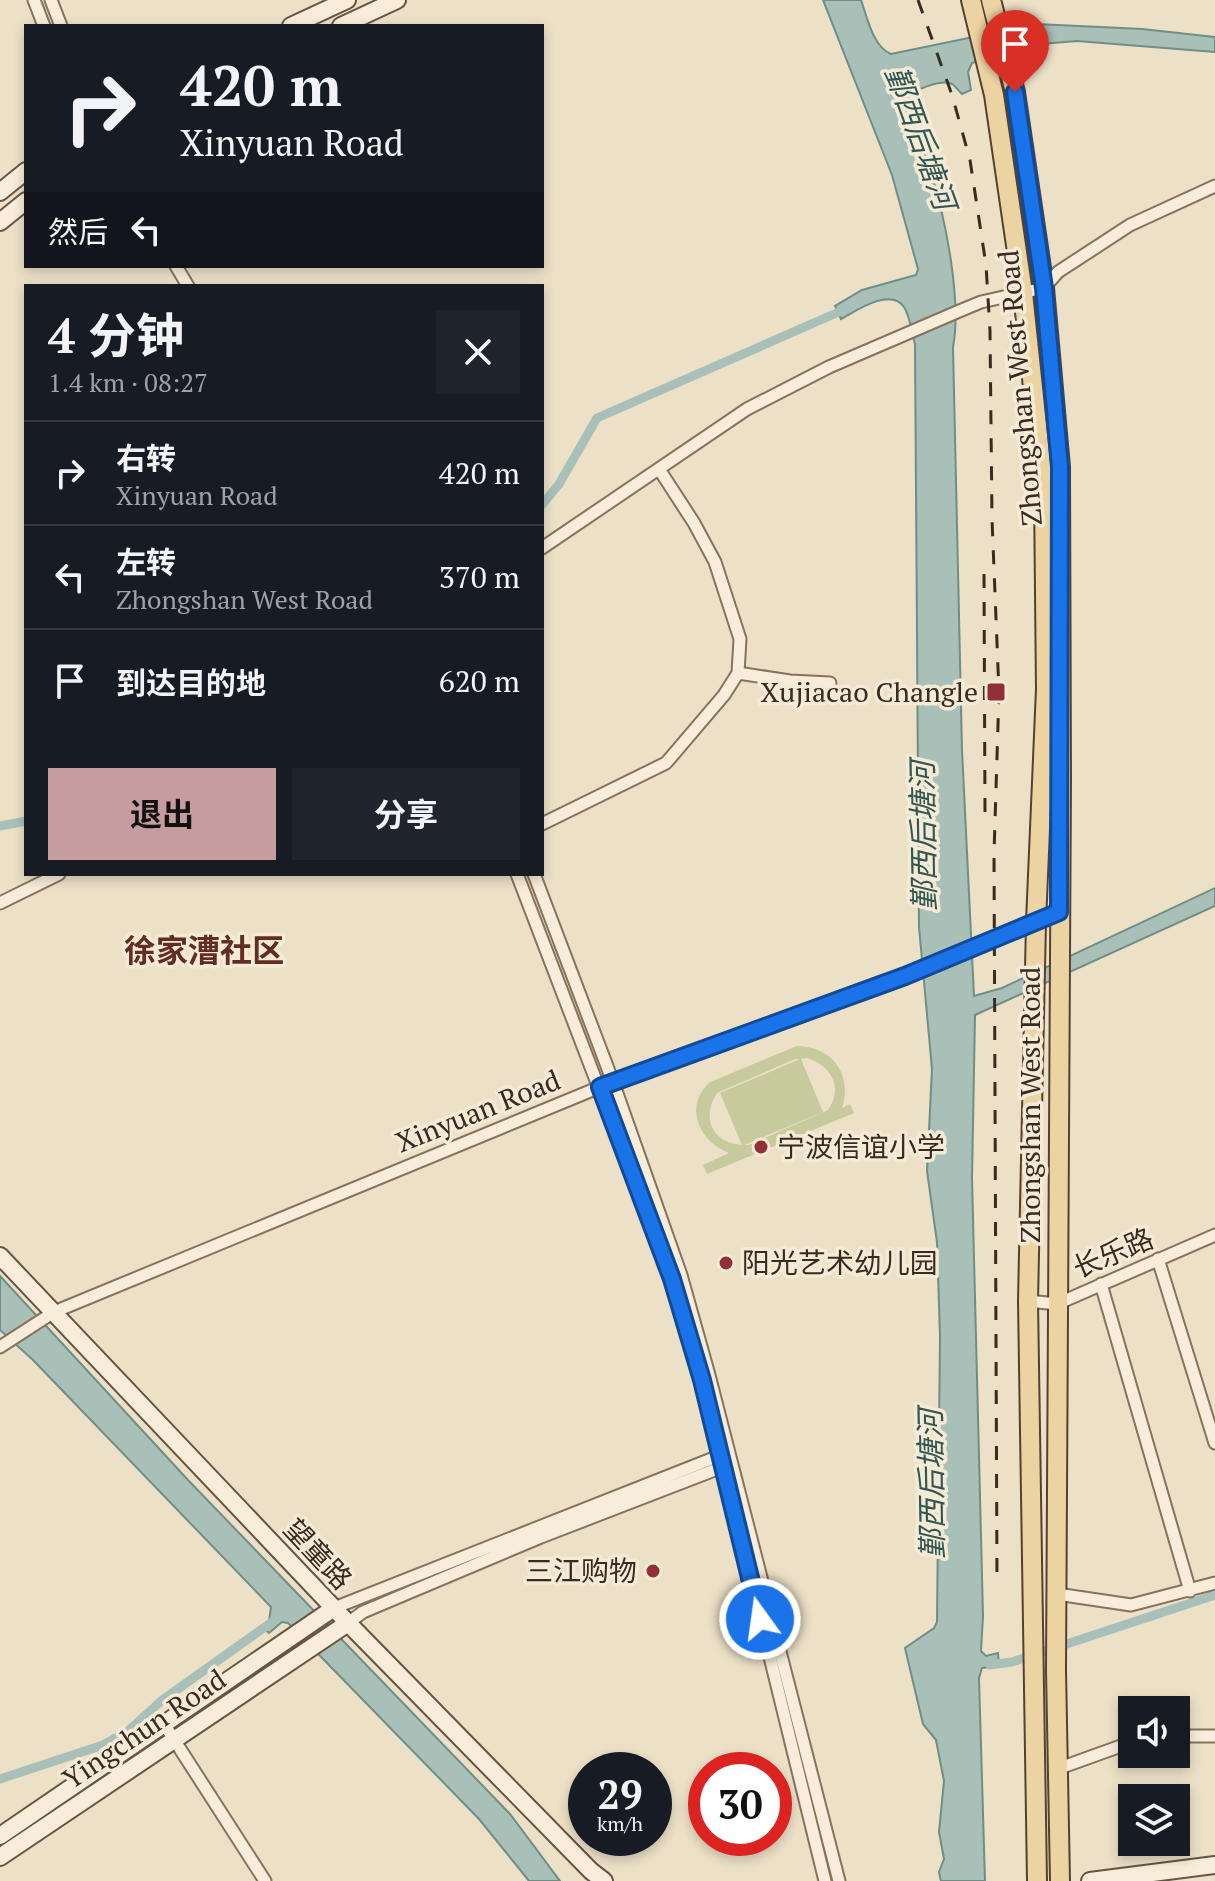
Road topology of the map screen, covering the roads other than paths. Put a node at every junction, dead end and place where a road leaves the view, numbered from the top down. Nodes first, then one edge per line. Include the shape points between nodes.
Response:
1 (34, 0) edge
2 (51, 0) edge
3 (347, 0) edge
4 (397, 0) edge
5 (971, 0) edge
6 (991, 0) edge
7 (43, 24) edge
8 (60, 24) edge
9 (295, 24) edge
10 (345, 24) edge
11 (24, 173) edge
12 (1215, 186) edge
13 (0, 192) edge
14 (24, 203) edge
15 (0, 222) edge
16 (1044, 288) junction
17 (1023, 293) junction
18 (659, 469) junction
19 (544, 547) edge
20 (738, 673) junction
21 (830, 683) dead end
22 (544, 823) edge
23 (55, 876) edge
24 (518, 876) edge
25 (535, 876) edge
26 (0, 903) edge
27 (1059, 912) junction
28 (1036, 922) junction
29 (613, 1082) junction
30 (600, 1087) junction
31 (1215, 1235) edge
32 (0, 1256) edge
33 (1158, 1259) junction
34 (1101, 1284) junction
35 (1028, 1301) junction
36 (1057, 1304) junction
37 (50, 1315) junction
38 (0, 1347) edge
39 (1215, 1443) edge
40 (725, 1459) junction
41 (1215, 1583) edge
42 (1190, 1591) junction
43 (1057, 1594) junction
44 (327, 1613) junction
45 (341, 1627) junction
46 (164, 1724) junction
47 (1190, 1736) edge
48 (1215, 1736) edge
49 (174, 1742) junction
50 (1118, 1747) edge
51 (1057, 1769) junction
52 (0, 1836) edge
53 (0, 1857) edge
54 (1215, 1865) edge
55 (265, 1881) edge
56 (604, 1881) edge
57 (825, 1881) edge
58 (839, 1881) edge
59 (1037, 1881) edge
60 (1060, 1881) edge
61 (1090, 1881) edge

1 - 7 street
2 - 8 street
3 - 9 main road
4 - 10 main road
5 - 17 main road, Zhongshan West Road via 994,95
6 - 16 main road, Zhongshan West Road via 1015,92
11 - 13 main road
12 - 16 street via 1130,225 1058,272
14 - 15 main road
16 - 17 street
16 - 27 main road, Zhongshan West Road via 1060,467
17 - 18 street via 981,302 829,367 747,409
17 - 28 main road, Zhongshan West Road via 1044,492 1046,689
18 - 19 street
18 - 20 street via 715,562 740,639
20 - 21 street
20 - 22 street via 666,763
23 - 26 street
24 - 30 street
25 - 29 street
27 - 28 street, Xinyuan Road
27 - 36 main road, Zhongshan West Road
28 - 29 street, Xinyuan Road via 905,976
28 - 35 main road, Zhongshan West Road
29 - 30 street, Xinyuan Road
29 - 40 street via 681,1275
30 - 37 street, Xinyuan Road
30 - 40 street via 672,1279
31 - 33 street, 长乐路
32 - 37 main road, 望童路
33 - 34 street, 长乐路
33 - 39 street
34 - 36 street, 长乐路
34 - 42 street
35 - 36 street, 长乐路
35 - 59 main road, Zhongshan West Road
36 - 43 main road, Zhongshan West Road
37 - 38 street, Xinyuan Road
37 - 44 main road, 望童路
40 - 44 street
40 - 45 street via 363,1612
40 - 57 street
40 - 58 street
41 - 42 street
42 - 43 street via 1131,1605
43 - 51 main road, Zhongshan West Road
44 - 45 main road, 望童路
44 - 46 main road, Yingchun Road
45 - 49 main road, Yingchun Road
45 - 56 main road, 望童路
46 - 49 street
46 - 52 main road, Yingchun Road
47 - 48 street
49 - 53 main road, Yingchun Road
49 - 55 street
50 - 51 street
51 - 60 main road, Zhongshan West Road
54 - 61 main road

